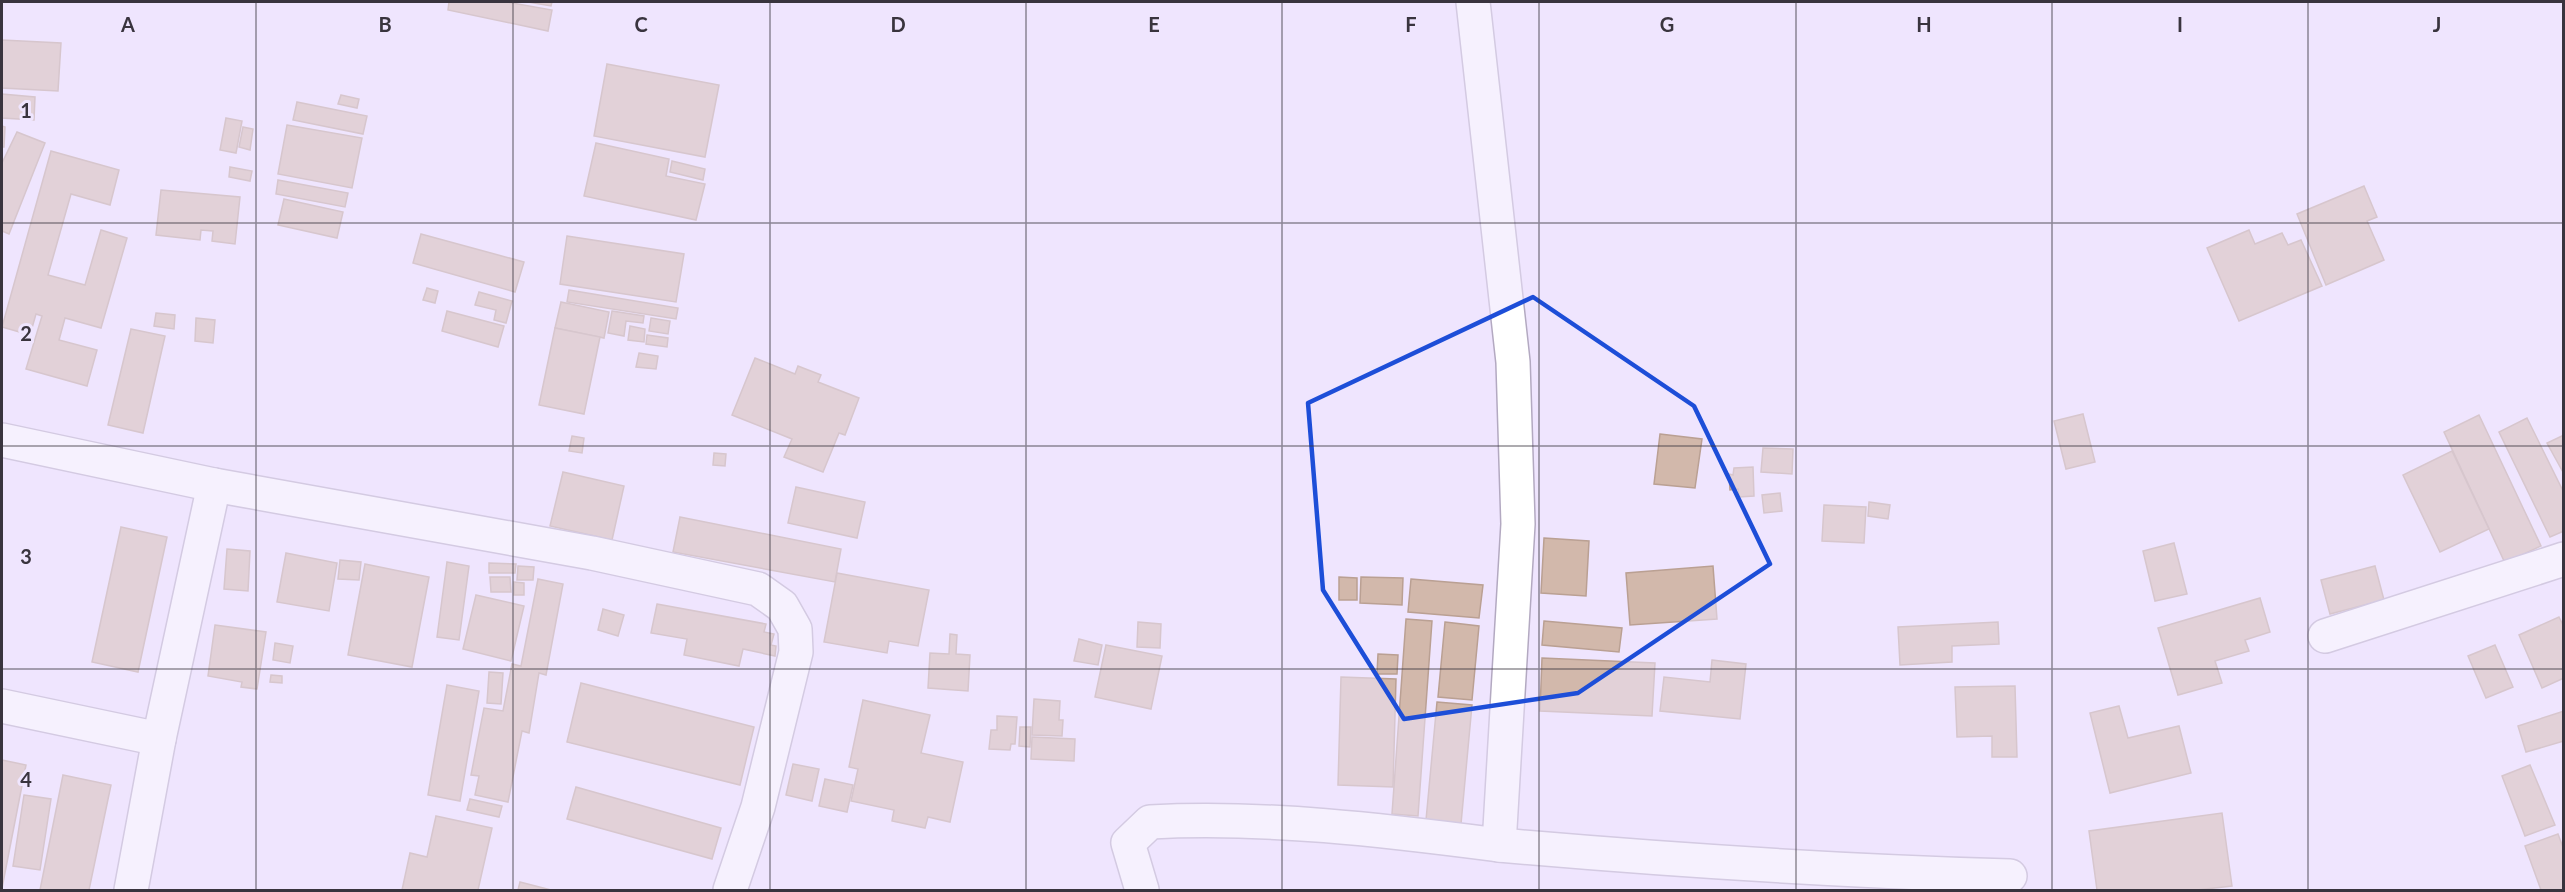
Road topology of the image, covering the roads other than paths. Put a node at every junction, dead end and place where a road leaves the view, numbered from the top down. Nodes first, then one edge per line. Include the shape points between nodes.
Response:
1 (1473, 2) edge
2 (2, 440) edge
3 (214, 485) junction
4 (2564, 559) edge
5 (2325, 636) dead end
6 (2, 705) edge
7 (159, 739) junction
8 (1498, 845) junction
9 (2010, 876) dead end
10 (131, 891) edge
11 (730, 891) edge
12 (1142, 891) edge

1 - 8 street via 1513,362 1518,524
2 - 3 street
3 - 7 street
3 - 11 street via 592,553 758,589 782,606 795,629 796,652 758,807
4 - 5 street
6 - 7 street
7 - 10 street
8 - 9 street via 1715,864
8 - 12 street via 1274,821 1150,822 1128,843

